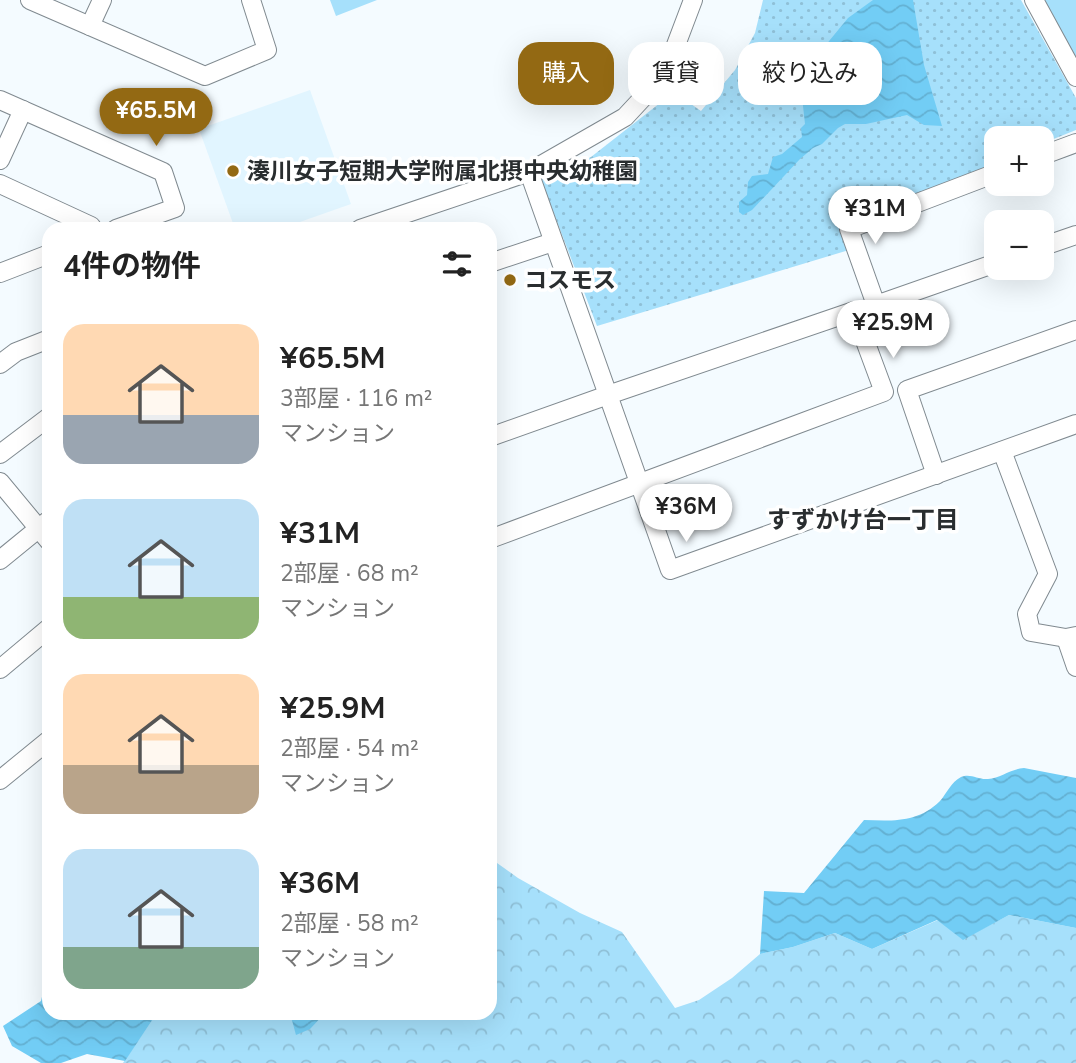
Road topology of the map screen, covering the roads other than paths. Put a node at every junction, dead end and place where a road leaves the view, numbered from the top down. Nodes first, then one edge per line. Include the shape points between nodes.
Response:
1 (30, 0) edge
2 (102, 0) edge
3 (251, 0) edge
4 (693, 0) edge
5 (1034, 0) edge
6 (90, 26) junction
7 (1076, 77) edge
8 (0, 100) edge
9 (23, 110) junction
10 (1076, 143) edge
11 (1054, 151) edge
12 (0, 160) edge
13 (528, 172) junction
14 (984, 178) edge
15 (0, 184) edge
16 (82, 222) edge
17 (135, 222) edge
18 (381, 222) edge
19 (1076, 235) edge
20 (553, 242) junction
21 (1054, 243) edge
22 (42, 257) edge
23 (497, 261) edge
24 (984, 267) edge
25 (0, 272) edge
26 (1076, 330) edge
27 (42, 342) edge
28 (0, 364) edge
29 (608, 395) junction
30 (42, 422) edge
31 (1076, 424) edge
32 (497, 435) edge
33 (1002, 451) junction
34 (0, 454) edge
35 (936, 475) junction
36 (0, 482) edge
37 (638, 485) junction
38 (42, 527) edge
39 (42, 532) edge
40 (497, 535) edge
41 (0, 560) edge
42 (42, 634) edge
43 (1071, 637) edge
44 (1076, 667) edge
45 (0, 668) edge
46 (42, 746) edge
47 (0, 780) edge

1 - 6 street
2 - 6 street
3 - 6 street via 267,50 205,76
4 - 13 street via 665,74 625,117
5 - 7 street
8 - 9 street
9 - 12 street
9 - 17 street via 163,172 174,208
10 - 11 street
13 - 18 street
13 - 20 street
14 - 24 street via 849,229 876,305
15 - 16 street
19 - 21 street
20 - 23 street
20 - 29 street
22 - 25 street
26 - 35 street via 907,390
27 - 28 street
29 - 32 street
29 - 37 street
29 - 37 street via 854,311 884,392
30 - 34 street
31 - 33 street
33 - 35 street
33 - 43 street via 1048,574 1027,614 1031,632
35 - 37 street via 670,570
36 - 38 street
37 - 40 street
39 - 41 street
42 - 45 street
43 - 44 street
46 - 47 street

